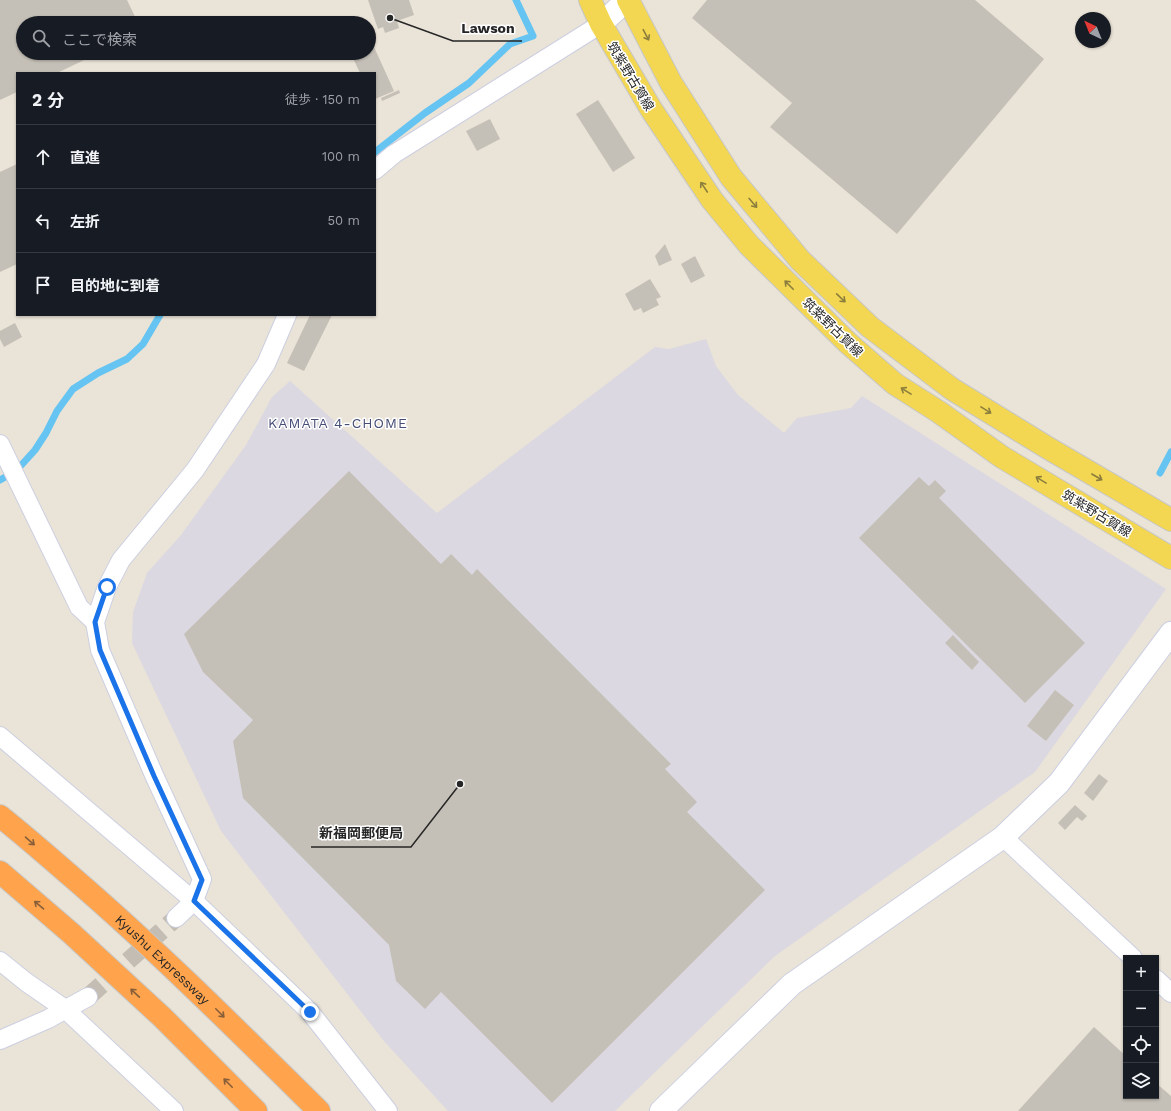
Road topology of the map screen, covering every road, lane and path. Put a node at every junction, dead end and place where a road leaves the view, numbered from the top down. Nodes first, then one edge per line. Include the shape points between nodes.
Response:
1 (590, 0) edge
2 (627, 0) edge
3 (600, 24) junction
4 (376, 169) edge
5 (287, 316) edge
6 (0, 446) edge
7 (1171, 520) edge
8 (1171, 558) edge
9 (95, 622) junction
10 (1171, 633) edge
11 (0, 736) edge
12 (0, 816) edge
13 (1003, 837) junction
14 (0, 872) edge
15 (194, 901) junction
16 (176, 918) tunnel mouth
17 (1130, 955) edge
18 (0, 961) edge
19 (1159, 982) edge
20 (1171, 993) edge
21 (88, 997) tunnel mouth
22 (65, 1009) junction
23 (0, 1040) edge
24 (174, 1111) edge
25 (256, 1111) edge
26 (319, 1111) edge
27 (388, 1111) edge
28 (661, 1111) edge

1 - 3 main road, 筑紫野古賀線
2 - 3 street
2 -> 7 main road, 筑紫野古賀線 via 671,83 731,177 800,260 870,327 952,389
3 - 4 street via 394,154
8 -> 3 main road, 筑紫野古賀線 via 1002,457 895,384 848,343 749,245 712,200 651,109
5 - 9 street via 266,364 199,464 121,560 107,587
6 - 9 street via 79,607
9 - 15 street via 100,650 202,880
10 - 13 street via 1059,783
11 - 15 street
12 -> 26 highway, Kyushu Expressway via 102,902 191,984
13 - 17 street
13 - 28 street via 792,984
25 -> 14 highway via 162,1017
15 - 16 street
15 - 27 street via 310,1012
18 - 22 street
19 - 20 street
21 - 22 street
22 - 23 street
22 - 24 street

